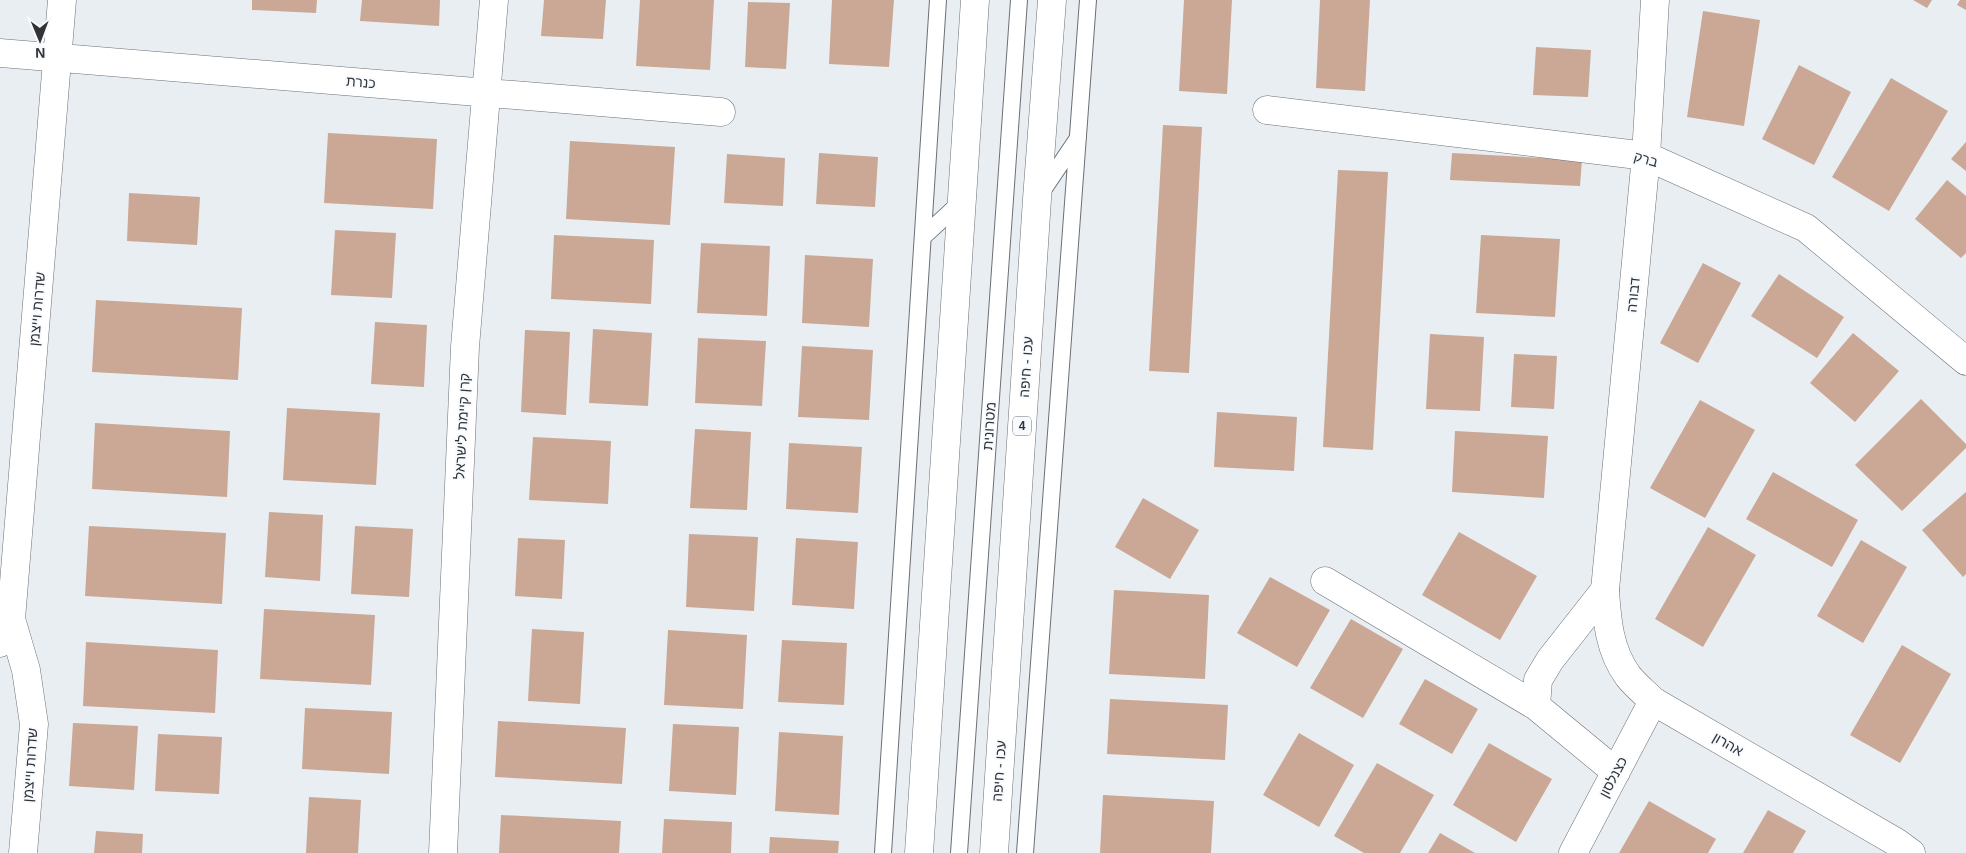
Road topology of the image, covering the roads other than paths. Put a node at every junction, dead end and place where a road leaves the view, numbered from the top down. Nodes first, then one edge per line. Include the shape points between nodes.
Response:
1 (62, 0) edge
2 (494, 0) edge
3 (938, 0) edge
4 (975, 0) edge
5 (1019, 0) edge
6 (1052, 0) edge
7 (1088, 0) edge
8 (1655, 0) edge
9 (0, 53) edge
10 (58, 57) junction
11 (486, 92) junction
12 (1267, 110) dead end
13 (722, 112) dead end
14 (1078, 138) junction
15 (1646, 156) junction
16 (1037, 198) junction
17 (962, 201) junction
18 (923, 237) junction
19 (1966, 361) edge
20 (1325, 581) dead end
21 (1605, 590) junction
22 (11, 618) junction
23 (0, 643) edge
24 (1653, 701) junction
25 (1536, 706) junction
26 (1616, 772) junction
27 (23, 853) edge
28 (443, 853) edge
29 (883, 853) edge
30 (918, 853) edge
31 (959, 853) edge
32 (994, 853) edge
33 (1025, 853) edge
34 (1573, 853) edge
35 (1910, 853) edge

1 - 10 main road, שדרות וייצמן
2 - 11 main road, קרן קיימת לישראל
3 - 18 lane
4 - 17 main road
5 - 31 lane, מטרונית
6 - 16 main road, עכו - חיפה / 4
7 - 14 lane
8 - 15 main road, דבורה
9 - 10 main road, כנרת
10 - 11 main road, כנרת
10 - 22 main road, שדרות וייצמן
11 - 13 main road, כנרת
11 - 28 main road, קרן קיימת לישראל via 465,347
12 - 15 main road, ברק
14 - 16 lane
14 - 33 lane
15 - 19 main road, ברק via 1806,228
15 - 21 main road, דבורה
16 - 32 main road, עכו - חיפה / 4
17 - 18 lane
17 - 30 main road
18 - 29 lane
20 - 25 main road
21 - 24 main road, אהרון via 1608,627 1615,654 1628,677
21 - 25 main road via 1538,680
22 - 23 main road, שדרות וייצמן
22 - 27 main road, שדרות וייצמן via 26,670 34,724
24 - 26 main road, כצנלסון
24 - 35 main road, אהרון
25 - 26 main road
26 - 34 main road, כצנלסון

